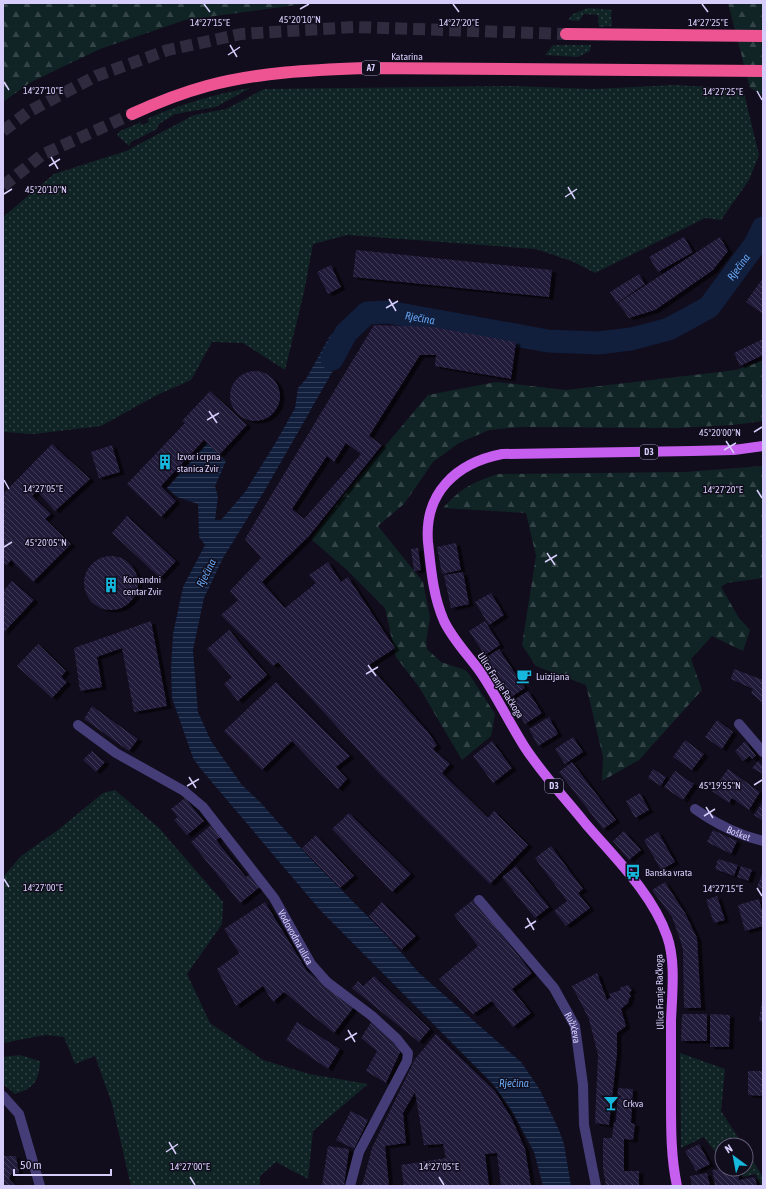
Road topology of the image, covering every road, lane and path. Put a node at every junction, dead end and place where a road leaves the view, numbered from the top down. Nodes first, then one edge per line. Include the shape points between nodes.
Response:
1 (566, 34) tunnel mouth
2 (763, 36) edge
3 (763, 71) edge
4 (132, 114) tunnel mouth
5 (763, 446) edge
6 (739, 724) dead end
7 (78, 725) dead end
8 (763, 752) edge
9 (695, 809) dead end
10 (763, 841) edge
11 (479, 900) dead end
12 (3, 1096) edge
13 (40, 1186) edge
14 (350, 1186) edge
15 (596, 1186) edge
16 (677, 1186) edge

1 - 2 highway
3 - 4 highway, Katarina / A7 via 365,68 315,70 262,75 208,86
5 - 16 main road, Ulica Franje Račkoga / D3 via 734,450 502,454 479,460 454,477 439,493 429,513 432,573 437,601 445,622 484,678 525,747 661,919 672,959 671,1142
6 - 8 street
7 - 14 street, Vodovodna ulica via 116,753 184,791 203,807 274,898 306,957 320,975 372,1016 404,1046 408,1053 407,1061 359,1152
9 - 10 street, Bošket via 716,824
11 - 15 street, Ružićeva via 554,988 575,1026 583,1085 584,1125
12 - 13 street via 18,1114

